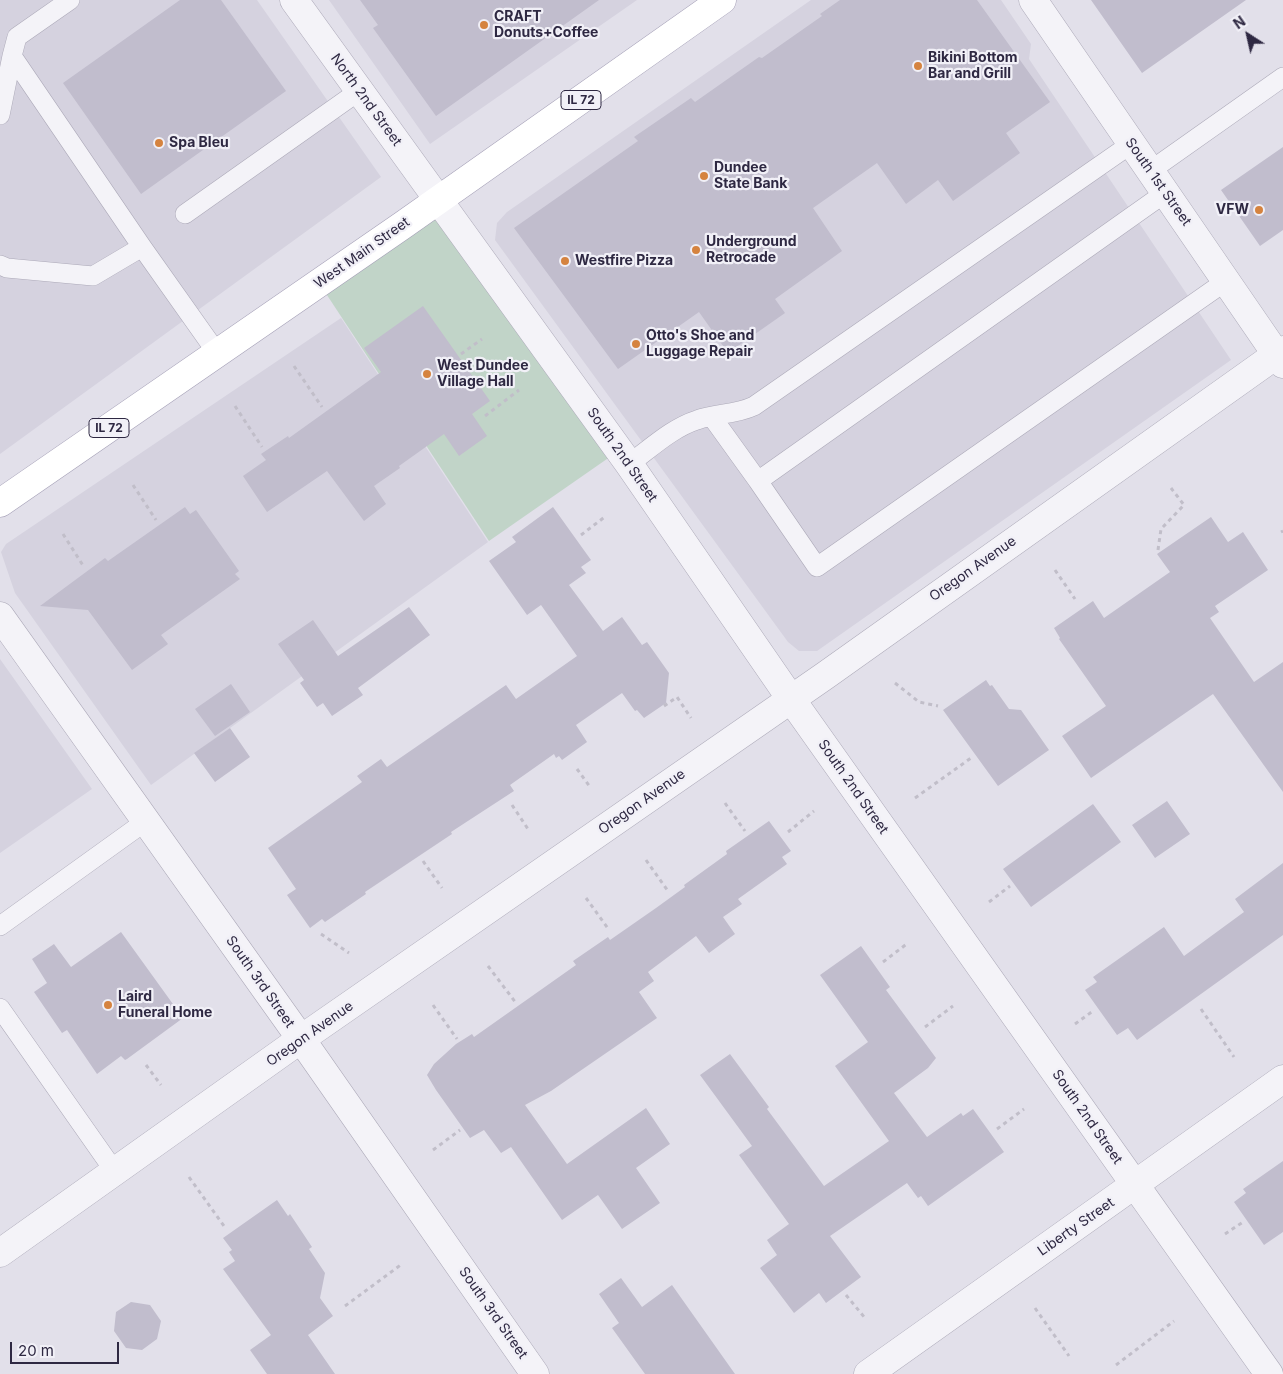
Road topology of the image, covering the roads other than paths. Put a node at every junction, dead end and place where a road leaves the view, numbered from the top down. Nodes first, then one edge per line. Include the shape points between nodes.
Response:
1 (70, 0) edge
2 (294, 0) edge
3 (722, 0) edge
4 (1033, 0) edge
5 (12, 56) junction
6 (1283, 77) edge
7 (359, 91) junction
8 (0, 115) edge
9 (1131, 144) junction
10 (1158, 182) junction
11 (439, 199) junction
12 (185, 214) dead end
13 (142, 247) junction
14 (0, 265) edge
15 (1226, 281) junction
16 (217, 353) junction
17 (1281, 356) edge
18 (712, 417) junction
19 (629, 464) junction
20 (758, 481) junction
21 (0, 503) edge
22 (0, 616) edge
23 (791, 699) junction
24 (146, 822) junction
25 (0, 926) edge
26 (0, 1008) edge
27 (300, 1040) junction
28 (1283, 1079) edge
29 (115, 1172) junction
30 (1135, 1185) junction
31 (0, 1253) edge
32 (535, 1374) edge
33 (868, 1374) edge
34 (1269, 1374) edge

1 - 5 lane via 17,37
2 - 7 street, North 2nd Street
3 - 11 main road, West Main Street / IL 72
4 - 9 street, South 1st Street
5 - 8 lane
5 - 13 lane
6 - 10 lane
7 - 11 street, North 2nd Street
7 - 12 lane
9 - 10 street, South 1st Street
9 - 18 lane via 754,406
10 - 15 street, South 1st Street
10 - 20 lane
11 - 16 main road, West Main Street / IL 72
11 - 19 street, South 2nd Street
13 - 14 lane via 93,276
13 - 16 lane
15 - 17 street, South 1st Street
15 - 20 lane via 817,567
16 - 21 main road, West Main Street / IL 72
17 - 23 street, Oregon Avenue
18 - 19 lane via 683,424
18 - 20 lane
19 - 23 street, South 2nd Street
22 - 24 street, South 3rd Street
23 - 27 street, Oregon Avenue
23 - 30 street, South 2nd Street
24 - 25 lane
24 - 27 street, South 3rd Street
26 - 29 lane
27 - 29 street, Oregon Avenue
27 - 32 street, South 3rd Street
28 - 30 street, Liberty Street
29 - 31 street, Oregon Avenue
30 - 33 street, Liberty Street
30 - 34 street, South 2nd Street

